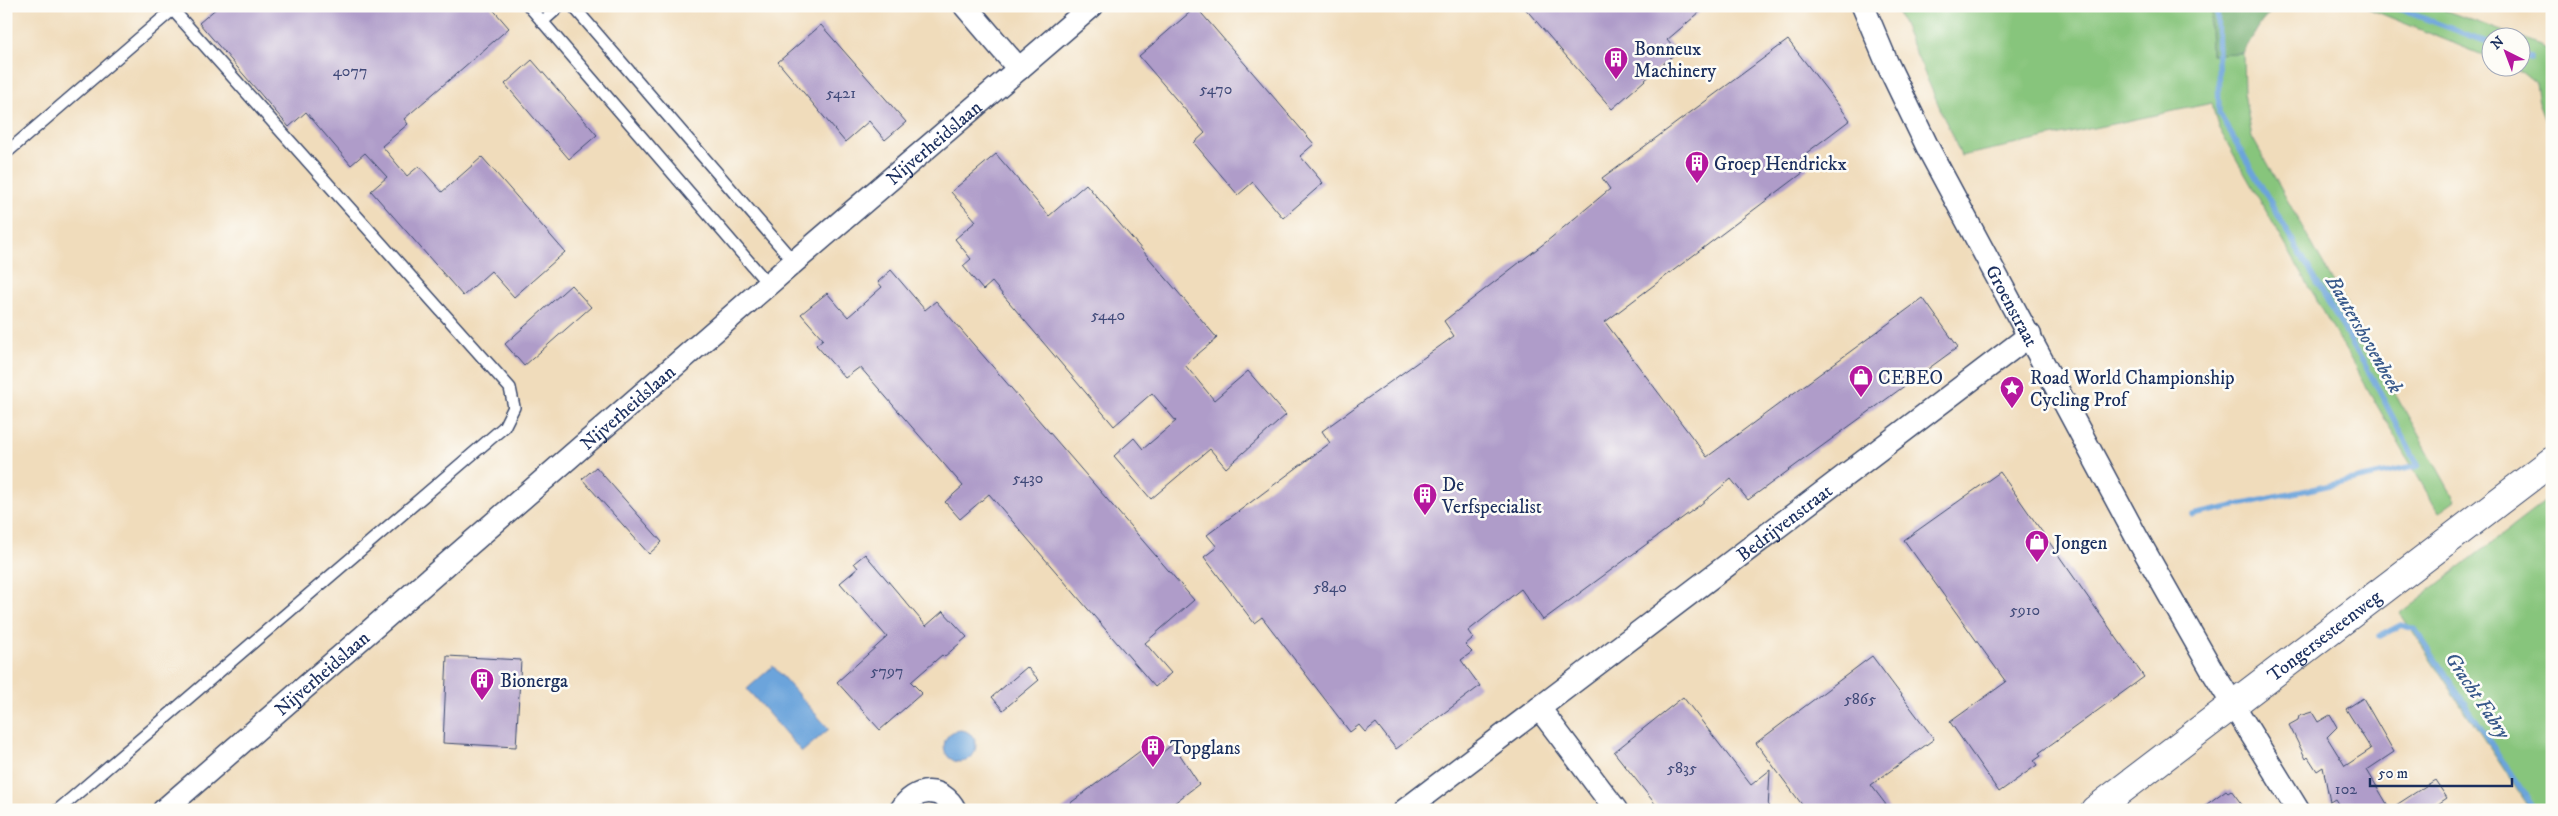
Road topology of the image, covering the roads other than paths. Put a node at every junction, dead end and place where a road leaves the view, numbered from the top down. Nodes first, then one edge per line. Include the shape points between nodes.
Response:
1 (529, 6) edge
2 (560, 6) edge
3 (573, 6) edge
4 (965, 6) edge
5 (1092, 6) edge
6 (1863, 6) edge
7 (175, 8) edge
8 (542, 22) junction
9 (1019, 69) junction
10 (6, 153) edge
11 (794, 262) junction
12 (768, 284) junction
13 (2030, 335) junction
14 (2552, 461) edge
15 (2233, 704) junction
16 (1539, 708) junction
17 (58, 810) edge
18 (164, 810) edge
19 (901, 810) edge
20 (956, 810) edge
21 (1405, 810) edge
22 (1616, 810) edge
23 (2095, 810) edge
24 (2298, 810) edge

1 - 8 lane
2 - 8 lane
3 - 11 lane
4 - 9 street
5 - 9 street, Nijverheidslaan
6 - 13 street, Groenstraat via 1929,150
7 - 10 lane
7 - 17 lane via 510,388 514,407 504,427
8 - 12 lane
9 - 11 street, Nijverheidslaan
11 - 12 street, Nijverheidslaan
12 - 18 street, Nijverheidslaan
13 - 15 street, Groenstraat via 2137,538
13 - 16 street, Bedrijvenstraat
14 - 15 main road, Tongersesteenweg
15 - 23 main road, Tongersesteenweg
15 - 24 street, Groenstraat
16 - 21 street, Bedrijvenstraat
16 - 22 street
19 - 20 street via 917,793 929,791 951,801

